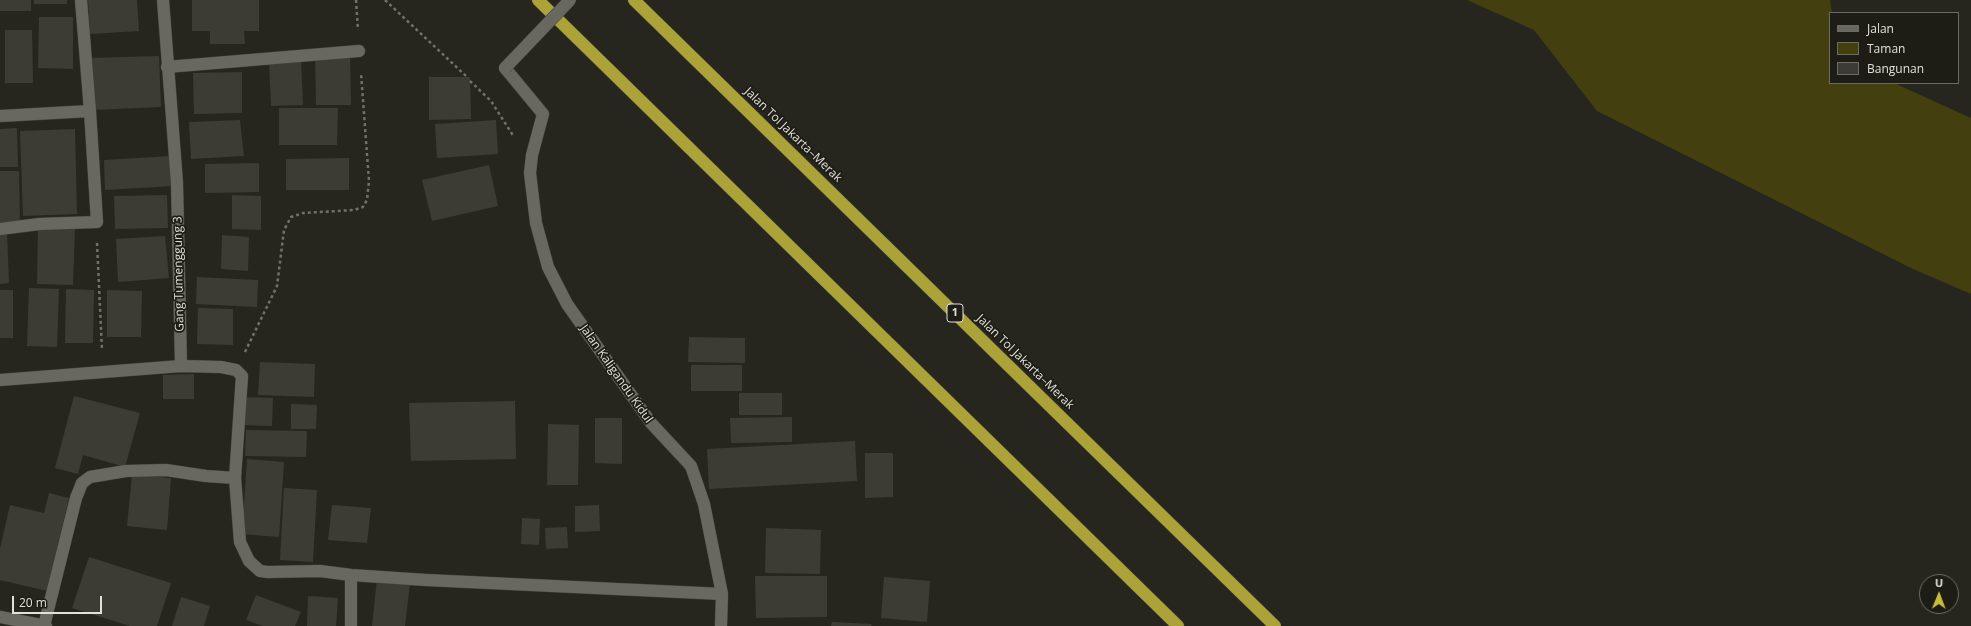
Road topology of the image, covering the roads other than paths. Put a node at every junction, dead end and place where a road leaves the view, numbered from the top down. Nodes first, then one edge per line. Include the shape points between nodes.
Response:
1 (82, 0) edge
2 (163, 0) edge
3 (538, 0) edge
4 (570, 0) edge
5 (634, 0) edge
6 (359, 51) road end
7 (167, 67) junction
8 (90, 111) junction
9 (0, 116) edge
10 (0, 229) edge
11 (181, 366) junction
12 (0, 380) edge
13 (235, 478) junction
14 (351, 575) junction
15 (722, 594) junction
16 (4, 621) edge
17 (45, 626) edge
18 (351, 626) edge
19 (722, 626) edge
20 (1178, 626) edge
21 (1275, 626) edge

1 - 8 street
2 - 7 street, Gang Tumenggung 3
3 - 20 highway
4 - 15 street, Jalan Kaligandu Kidul, bridge via 505,68 543,114 531,166 536,223 548,267 567,304 650,423 691,466 704,504
5 - 21 highway, Jalan Tol Jakarta–Merak / 1
6 - 7 street
7 - 11 street, Gang Tumenggung 3 via 177,183
8 - 9 street
8 - 10 street via 96,222 40,224
11 - 12 street
11 - 13 street via 221,367 236,370 242,376
13 - 14 street via 240,542 249,561 260,571 320,571
13 - 17 street via 146,470 101,475 82,483 76,498
14 - 15 street
14 - 18 street
15 - 19 street, Jalan Kaligandu Kidul
16 - 17 street

